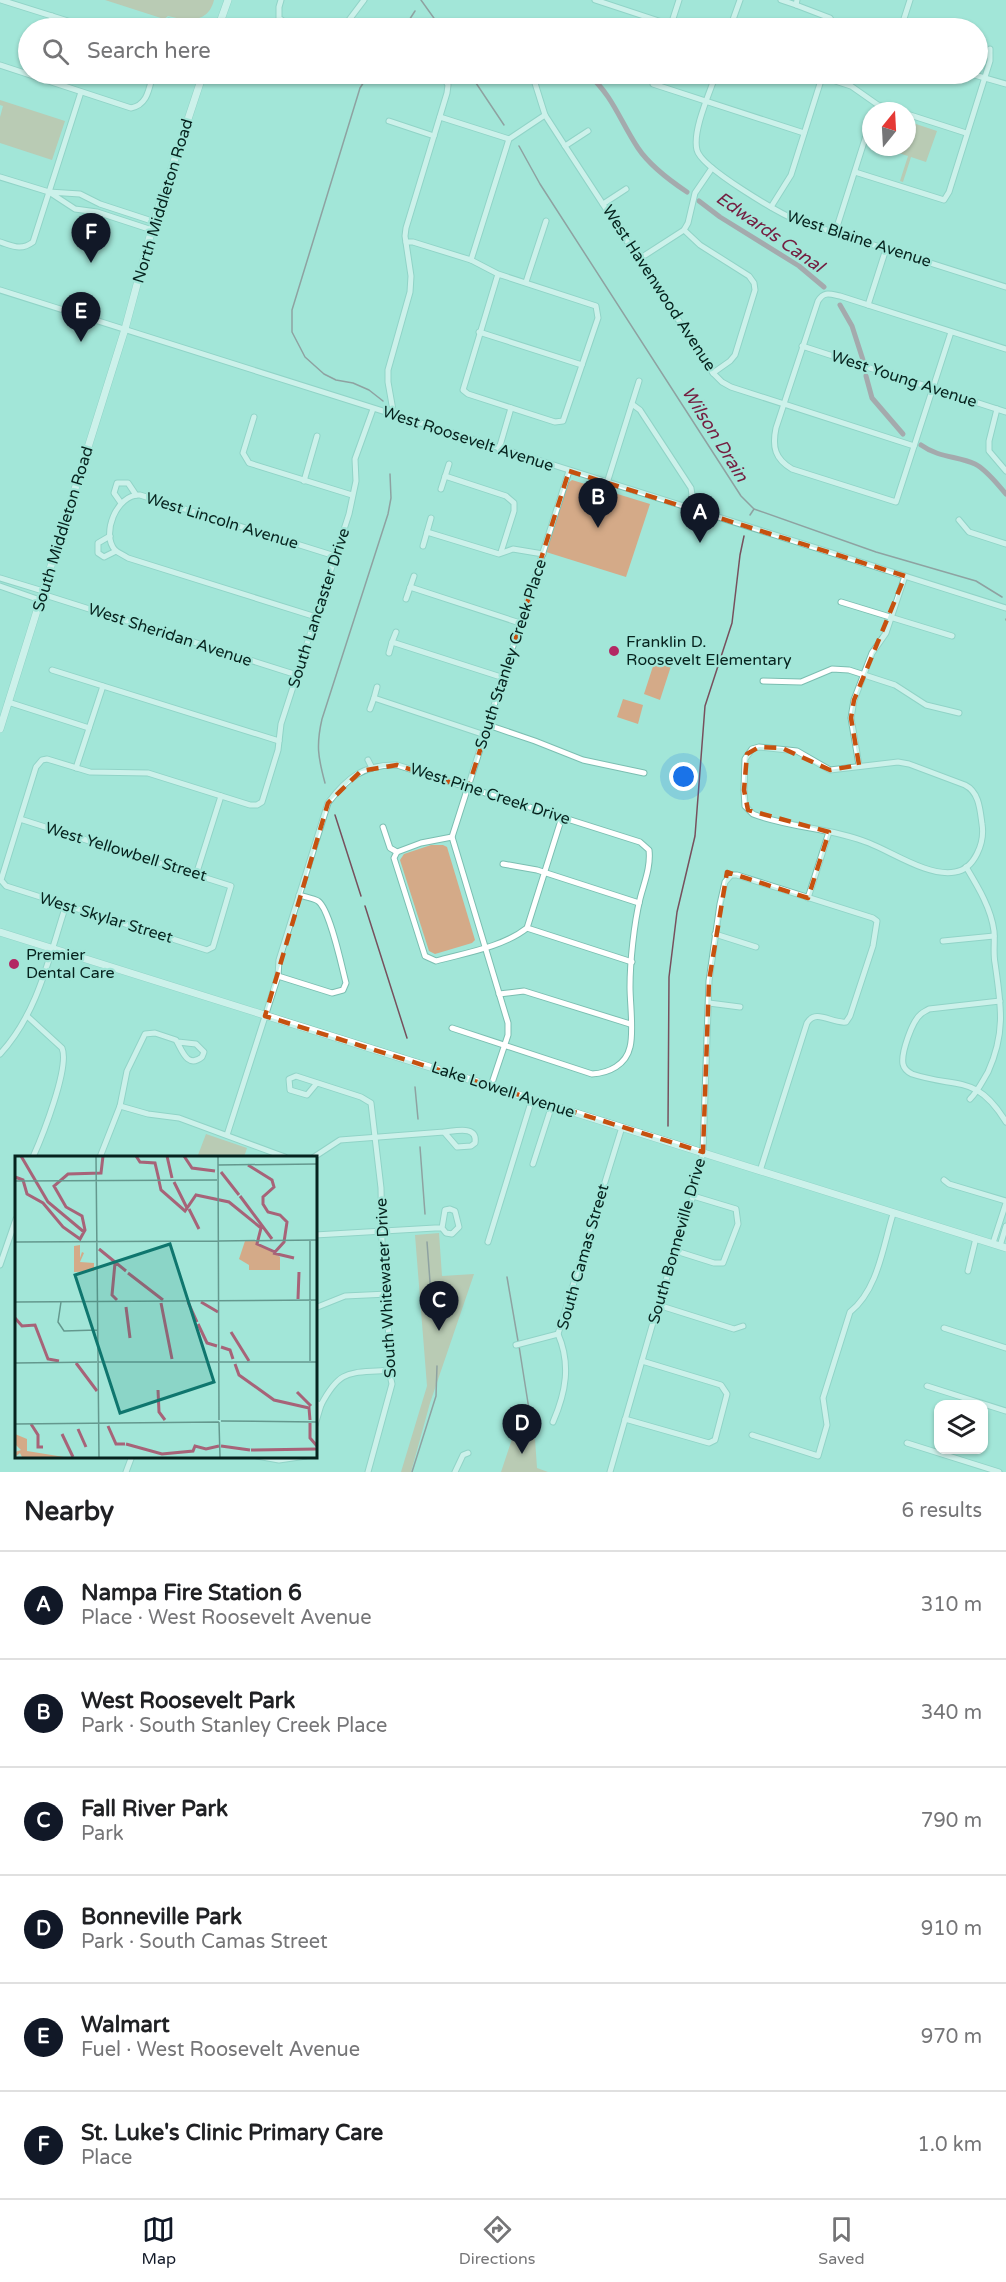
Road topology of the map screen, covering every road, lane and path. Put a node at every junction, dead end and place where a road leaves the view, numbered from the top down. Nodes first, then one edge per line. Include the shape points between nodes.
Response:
1 (2, 0) edge
2 (228, 0) edge
3 (281, 0) edge
4 (364, 0) edge
5 (595, 0) edge
6 (679, 0) edge
7 (740, 0) edge
8 (781, 0) edge
9 (910, 0) edge
10 (796, 2) edge
11 (52, 16) joint
12 (58, 18) edge
13 (222, 18) edge
14 (279, 18) edge
15 (350, 18) edge
16 (646, 18) edge
17 (674, 18) edge
18 (734, 18) edge
19 (830, 18) edge
20 (904, 18) edge
21 (990, 49) dead end
22 (0, 65) edge
23 (988, 67) edge
24 (18, 70) edge
25 (988, 79) edge
26 (59, 84) edge
27 (150, 84) edge
28 (200, 84) edge
29 (447, 84) edge
30 (535, 84) edge
31 (653, 84) edge
32 (713, 84) edge
33 (820, 84) edge
34 (844, 84) edge
35 (982, 84) edge
36 (1006, 84) edge
37 (81, 92) junction
38 (707, 102) junction
39 (870, 102) edge
40 (546, 115) junction
41 (440, 117) junction
42 (916, 117) edge
43 (389, 121) dead end
44 (588, 131) dead end
45 (966, 133) junction
46 (804, 134) junction
47 (434, 136) junction
48 (509, 139) junction
49 (565, 146) junction
50 (862, 149) edge
51 (712, 168) junction
52 (855, 172) junction
53 (0, 177) edge
54 (626, 189) dead end
55 (49, 192) junction
56 (603, 204) junction
57 (771, 207) junction
58 (546, 221) dead end
59 (155, 222) junction
60 (152, 230) junction
61 (684, 230) junction
62 (835, 233) junction
63 (0, 242) edge
64 (406, 242) junction
65 (886, 249) junction
66 (639, 259) junction
67 (471, 260) junction
68 (498, 274) junction
69 (526, 282) junction
70 (1006, 287) edge
71 (0, 290) edge
72 (868, 305) junction
73 (125, 329) junction
74 (479, 332) junction
75 (951, 332) junction
76 (802, 346) junction
77 (1006, 350) edge
78 (582, 365) junction
79 (713, 373) junction
80 (639, 381) dead end
81 (933, 389) junction
82 (632, 404) junction
83 (784, 405) junction
84 (512, 408) junction
85 (373, 409) junction
86 (997, 409) junction
87 (1006, 412) edge
88 (394, 416) junction
89 (254, 417) dead end
90 (317, 436) dead end
91 (914, 446) junction
92 (499, 449) junction
93 (246, 458) junction
94 (239, 461) dead end
95 (449, 464) dead end
96 (569, 471) junction
97 (1006, 471) edge
98 (445, 476) junction
99 (304, 481) junction
100 (607, 483) junction
101 (441, 489) dead end
102 (136, 495) junction
103 (352, 495) junction
104 (121, 503) junction
105 (689, 508) junction
106 (431, 518) dead end
107 (959, 520) dead end
108 (427, 532) junction
109 (110, 536) junction
110 (1006, 544) edge
111 (423, 546) dead end
112 (116, 551) junction
113 (501, 552) junction
114 (543, 554) junction
115 (335, 556) junction
116 (414, 576) dead end
117 (905, 576) junction
118 (0, 578) edge
119 (0, 586) edge
120 (410, 587) junction
121 (42, 595) junction
122 (406, 599) dead end
123 (842, 602) dead end
124 (1006, 608) edge
125 (316, 616) junction
126 (891, 617) junction
127 (520, 623) junction
128 (396, 632) dead end
129 (952, 636) dead end
130 (392, 642) junction
131 (389, 653) dead end
132 (52, 670) dead end
133 (863, 673) junction
134 (297, 675) junction
135 (504, 678) junction
136 (763, 681) dead end
137 (103, 686) junction
138 (377, 687) dead end
139 (374, 698) junction
140 (8, 702) junction
141 (370, 709) dead end
142 (959, 713) dead end
143 (488, 726) junction
144 (89, 728) junction
145 (0, 729) edge
146 (485, 735) junction
147 (279, 741) junction
148 (368, 760) dead end
149 (859, 765) junction
150 (76, 768) junction
151 (372, 768) junction
152 (644, 773) dead end
153 (468, 788) junction
154 (221, 796) junction
155 (562, 817) junction
156 (20, 819) junction
157 (383, 827) dead end
158 (829, 832) junction
159 (452, 837) junction
160 (397, 852) junction
161 (503, 864) dead end
162 (966, 867) junction
163 (544, 873) junction
164 (196, 874) junction
165 (299, 895) junction
166 (808, 898) junction
167 (639, 903) junction
168 (66, 905) junction
169 (527, 928) junction
170 (0, 932) edge
171 (715, 934) junction
172 (994, 936) junction
173 (943, 941) dead end
174 (486, 947) junction
175 (756, 947) dead end
176 (51, 949) junction
177 (210, 949) joint
178 (632, 962) junction
179 (278, 976) junction
180 (499, 994) junction
181 (1000, 1001) junction
182 (709, 1004) junction
183 (740, 1007) dead end
184 (27, 1016) junction
185 (265, 1016) junction
186 (630, 1024) junction
187 (452, 1028) dead end
188 (178, 1042) junction
189 (504, 1046) junction
190 (0, 1054) edge
191 (317, 1083) junction
192 (491, 1086) junction
193 (978, 1090) junction
194 (532, 1099) junction
195 (970, 1099) dead end
196 (552, 1105) junction
197 (120, 1106) junction
198 (1006, 1122) edge
199 (622, 1127) junction
200 (444, 1132) junction
201 (227, 1135) junction
202 (376, 1137) junction
203 (703, 1152) junction
204 (33, 1156) edge
205 (100, 1156) edge
206 (282, 1156) edge
207 (316, 1156) edge
208 (533, 1164) dead end
209 (760, 1171) junction
210 (944, 1180) dead end
211 (693, 1196) junction
212 (1006, 1202) edge
213 (893, 1214) junction
214 (15, 1223) edge
215 (1006, 1226) edge
216 (442, 1228) junction
217 (382, 1231) junction
218 (316, 1234) edge
219 (976, 1238) junction
220 (488, 1242) dead end
221 (1000, 1246) edge
222 (676, 1251) junction
223 (0, 1265) edge
224 (968, 1271) dead end
225 (388, 1294) junction
226 (658, 1305) junction
227 (316, 1308) edge
228 (743, 1326) dead end
229 (944, 1328) dead end
230 (558, 1334) junction
231 (516, 1345) dead end
232 (1006, 1348) edge
233 (642, 1361) junction
234 (389, 1370) junction
235 (927, 1386) dead end
236 (318, 1404) edge
237 (1006, 1411) edge
238 (625, 1419) junction
239 (553, 1422) dead end
240 (752, 1435) dead end
241 (907, 1443) dead end
242 (468, 1453) dead end
243 (131, 1457) edge
244 (266, 1457) edge
245 (295, 1457) edge
246 (126, 1472) edge
247 (368, 1472) edge
248 (455, 1472) edge
249 (610, 1472) edge
250 (999, 1472) edge

1 - 11 street
2 - 13 main road
3 - 14 street
4 - 15 street
5 - 16 street
6 - 17 street
7 - 18 street
8 - 10 street
9 - 20 street
10 - 19 street
11 - 12 street
21 - 23 street
22 - 24 street
25 - 36 street
26 - 37 street
27 - 37 street via 145,101 132,108
28 - 59 main road, North Middleton Road
29 - 41 street
30 - 40 street, West Havenwood Avenue
31 - 38 street
32 - 38 street
33 - 46 street
34 - 39 street via 858,90
35 - 45 street
37 - 55 street
38 - 46 street
38 - 51 street, West Blaine Avenue via 696,149
40 - 48 street
40 - 49 street, West Havenwood Avenue
41 - 47 street
41 - 48 street
42 - 45 street
43 - 47 street
44 - 49 street
45 - 52 street via 944,200
46 - 57 street via 787,185
47 - 64 street via 406,228
48 - 67 street
49 - 56 street, West Havenwood Avenue
50 - 52 street
51 - 57 street, West Blaine Avenue
51 - 61 street via 695,193
52 - 62 street
53 - 55 street
54 - 56 street
55 - 59 street via 80,194
55 - 60 street via 75,209
55 - 63 street via 33,242 19,248
56 - 66 street, West Havenwood Avenue
57 - 62 street, West Blaine Avenue
58 - 69 street
59 - 60 main road, North Middleton Road
60 - 73 main road, North Middleton Road
61 - 66 street
61 - 79 street via 754,283 735,355
62 - 65 street, West Blaine Avenue
64 - 67 street
64 - 88 street via 410,292 388,370
65 - 70 street, West Blaine Avenue
65 - 72 street
66 - 79 street, West Havenwood Avenue
67 - 68 street
68 - 69 street
68 - 74 street
69 - 78 street via 597,306 598,318
71 - 73 street, West Roosevelt Avenue
72 - 75 street
72 - 76 street via 827,293 821,295
73 - 85 street, West Roosevelt Avenue
73 - 121 main road, South Middleton Road
74 - 78 street
74 - 84 street via 463,390
75 - 77 street
75 - 81 street
76 - 81 street, West Young Avenue
76 - 83 street
78 - 84 street via 563,421
79 - 83 street, West Havenwood Avenue via 731,387
80 - 82 street
81 - 86 street, West Young Avenue
81 - 91 street
82 - 100 street
82 - 105 street via 640,410 691,488
83 - 91 street, West Havenwood Avenue
83 - 91 street via 773,441 778,458 792,469 897,502
84 - 92 street
85 - 88 street, West Roosevelt Avenue
85 - 103 street, South Lancaster Drive via 355,459
86 - 87 street, West Young Avenue
86 - 97 street via 989,451
88 - 92 street, West Roosevelt Avenue
89 - 93 street via 243,453
90 - 99 street
92 - 96 street, West Roosevelt Avenue
93 - 94 street
93 - 99 street via 249,464
95 - 98 street
96 - 100 street, West Roosevelt Avenue
96 - 114 street, South Stanley Creek Place
98 - 101 street
98 - 113 street via 506,496 514,503
99 - 103 street
100 - 105 street, West Roosevelt Avenue
102 - 104 street, West Lincoln Avenue
102 - 104 street via 128,483 117,483 114,493
102 - 115 street, West Lincoln Avenue
103 - 115 street, South Lancaster Drive
104 - 109 street, West Lincoln Avenue
105 - 117 street, West Roosevelt Avenue
106 - 108 street
107 - 110 street via 969,532
108 - 111 street
108 - 113 street
109 - 112 street
109 - 112 street, West Lincoln Avenue via 98,543 98,553 104,557
112 - 125 street
113 - 114 street via 513,549
114 - 127 street, South Stanley Creek Place
115 - 125 street, South Lancaster Drive
116 - 120 street
117 - 124 street, West Roosevelt Avenue
117 - 126 street
118 - 121 street
119 - 121 street
120 - 122 street
120 - 127 street
121 - 134 street, West Sheridan Avenue
121 - 140 main road, South Middleton Road
123 - 126 street
125 - 134 street, South Lancaster Drive
126 - 129 street
126 - 133 street
127 - 135 street, South Stanley Creek Place
128 - 130 street
130 - 131 street
130 - 135 street
132 - 137 street
133 - 136 street via 832,669 801,682
133 - 142 street via 895,685 926,705
133 - 149 street via 851,718
134 - 147 street, South Lancaster Drive
135 - 143 street, South Stanley Creek Place
137 - 144 street
137 - 147 street
138 - 139 street
139 - 141 street
139 - 146 street
140 - 144 street
140 - 145 main road, South Middleton Road
143 - 146 street, South Stanley Creek Place
143 - 152 street via 582,760
144 - 150 street
146 - 153 street, South Stanley Creek Place
147 - 154 street, South Lancaster Drive via 262,802 250,805
148 - 151 street
149 - 158 street via 830,770 797,751 782,748 759,747 747,754 744,790 748,810 759,817
149 - 162 street via 909,764 972,788 983,831 980,848
150 - 154 street via 148,773
150 - 156 street via 42,760 36,767
151 - 153 street, West Pine Creek Drive via 397,765
151 - 165 street, West Pine Creek Drive via 360,771 344,783 328,803
153 - 155 street, West Pine Creek Drive
153 - 159 street, South Stanley Creek Place
154 - 164 street
155 - 163 street
155 - 167 street, West Pine Creek Drive via 640,842 649,850
156 - 164 street, West Yellowbell Street
156 - 168 street, West Skylar Street via 2,884
157 - 160 street via 390,848
158 - 162 street via 866,841 935,872 958,872
158 - 166 street
159 - 160 street
159 - 174 street
160 - 174 street via 394,858 425,956 436,962
161 - 163 street
162 - 172 street via 981,891
163 - 167 street
163 - 169 street
164 - 177 street, West Yellowbell Street via 231,886
165 - 179 street, West Pine Creek Drive via 279,960
165 - 179 street via 322,906 346,983 341,992 332,993
166 - 171 street via 730,875 725,882
166 - 209 street via 877,921 873,946 846,1022 816,1016 809,1019
167 - 178 street
168 - 176 street
168 - 177 street, West Skylar Street
169 - 174 street
169 - 178 street
170 - 176 main road, Lake Lowell Avenue
171 - 175 street
171 - 182 street, South Bonneville Drive
172 - 173 street
172 - 181 street
174 - 180 street
176 - 184 street
176 - 185 main road, Lake Lowell Avenue
178 - 186 street
179 - 185 street, West Pine Creek Drive
180 - 186 street via 524,991
180 - 189 street via 508,1023
181 - 193 street via 1000,1042
181 - 193 street via 929,1010 917,1019 904,1052 907,1072
182 - 183 street
182 - 203 street, South Bonneville Drive
184 - 190 street
184 - 204 street via 64,1053 64,1066
185 - 192 main road, Lake Lowell Avenue
185 - 201 street, West Pine Creek Drive
186 - 189 street via 630,1047 624,1060 603,1073 585,1072
187 - 189 street
188 - 188 street via 196,1044 204,1052 202,1058 197,1061 184,1057
188 - 197 street via 154,1032 144,1034 127,1071
189 - 192 street
191 - 191 street via 296,1076 288,1084 290,1090 307,1095
191 - 202 street, South Whitewater Drive via 361,1096 371,1103
192 - 194 main road, Lake Lowell Avenue
193 - 195 street
193 - 198 street
194 - 196 main road, Lake Lowell Avenue
194 - 220 street
196 - 199 main road, Lake Lowell Avenue
196 - 208 street
197 - 201 street via 179,1118
197 - 205 street
199 - 203 main road, Lake Lowell Avenue
199 - 230 street, South Camas Street
200 - 200 street via 457,1147 475,1143 473,1132 468,1130
200 - 202 street
201 - 206 street
202 - 207 street via 340,1140
202 - 217 street, South Whitewater Drive
203 - 209 main road, Lake Lowell Avenue
203 - 211 street, South Bonneville Drive
209 - 213 main road, Lake Lowell Avenue
210 - 212 street
211 - 222 street, South Bonneville Drive
211 - 222 street via 736,1209 738,1224 723,1263
212 - 221 street
213 - 219 main road, Lake Lowell Avenue
213 - 240 street via 870,1287 850,1312 823,1398 827,1425 818,1456
214 - 223 street
215 - 221 street
216 - 216 street via 445,1210 455,1211 459,1227 456,1232 446,1233
216 - 217 street
217 - 218 street
217 - 225 street, South Whitewater Drive
219 - 221 main road, Lake Lowell Avenue
219 - 224 street
222 - 226 street, South Bonneville Drive
225 - 227 street via 345,1296
225 - 234 street, South Whitewater Drive
226 - 228 street via 734,1329
226 - 233 street, South Bonneville Drive
229 - 232 street
230 - 231 street
230 - 239 street, South Camas Street via 567,1369
233 - 238 street, South Bonneville Drive
233 - 238 street via 721,1385 728,1394 715,1440 709,1443
234 - 236 street via 344,1375
234 - 247 street, South Whitewater Drive via 392,1384
235 - 237 street
238 - 249 street, South Bonneville Drive
241 - 250 street
242 - 248 street
243 - 246 street
244 - 245 street

